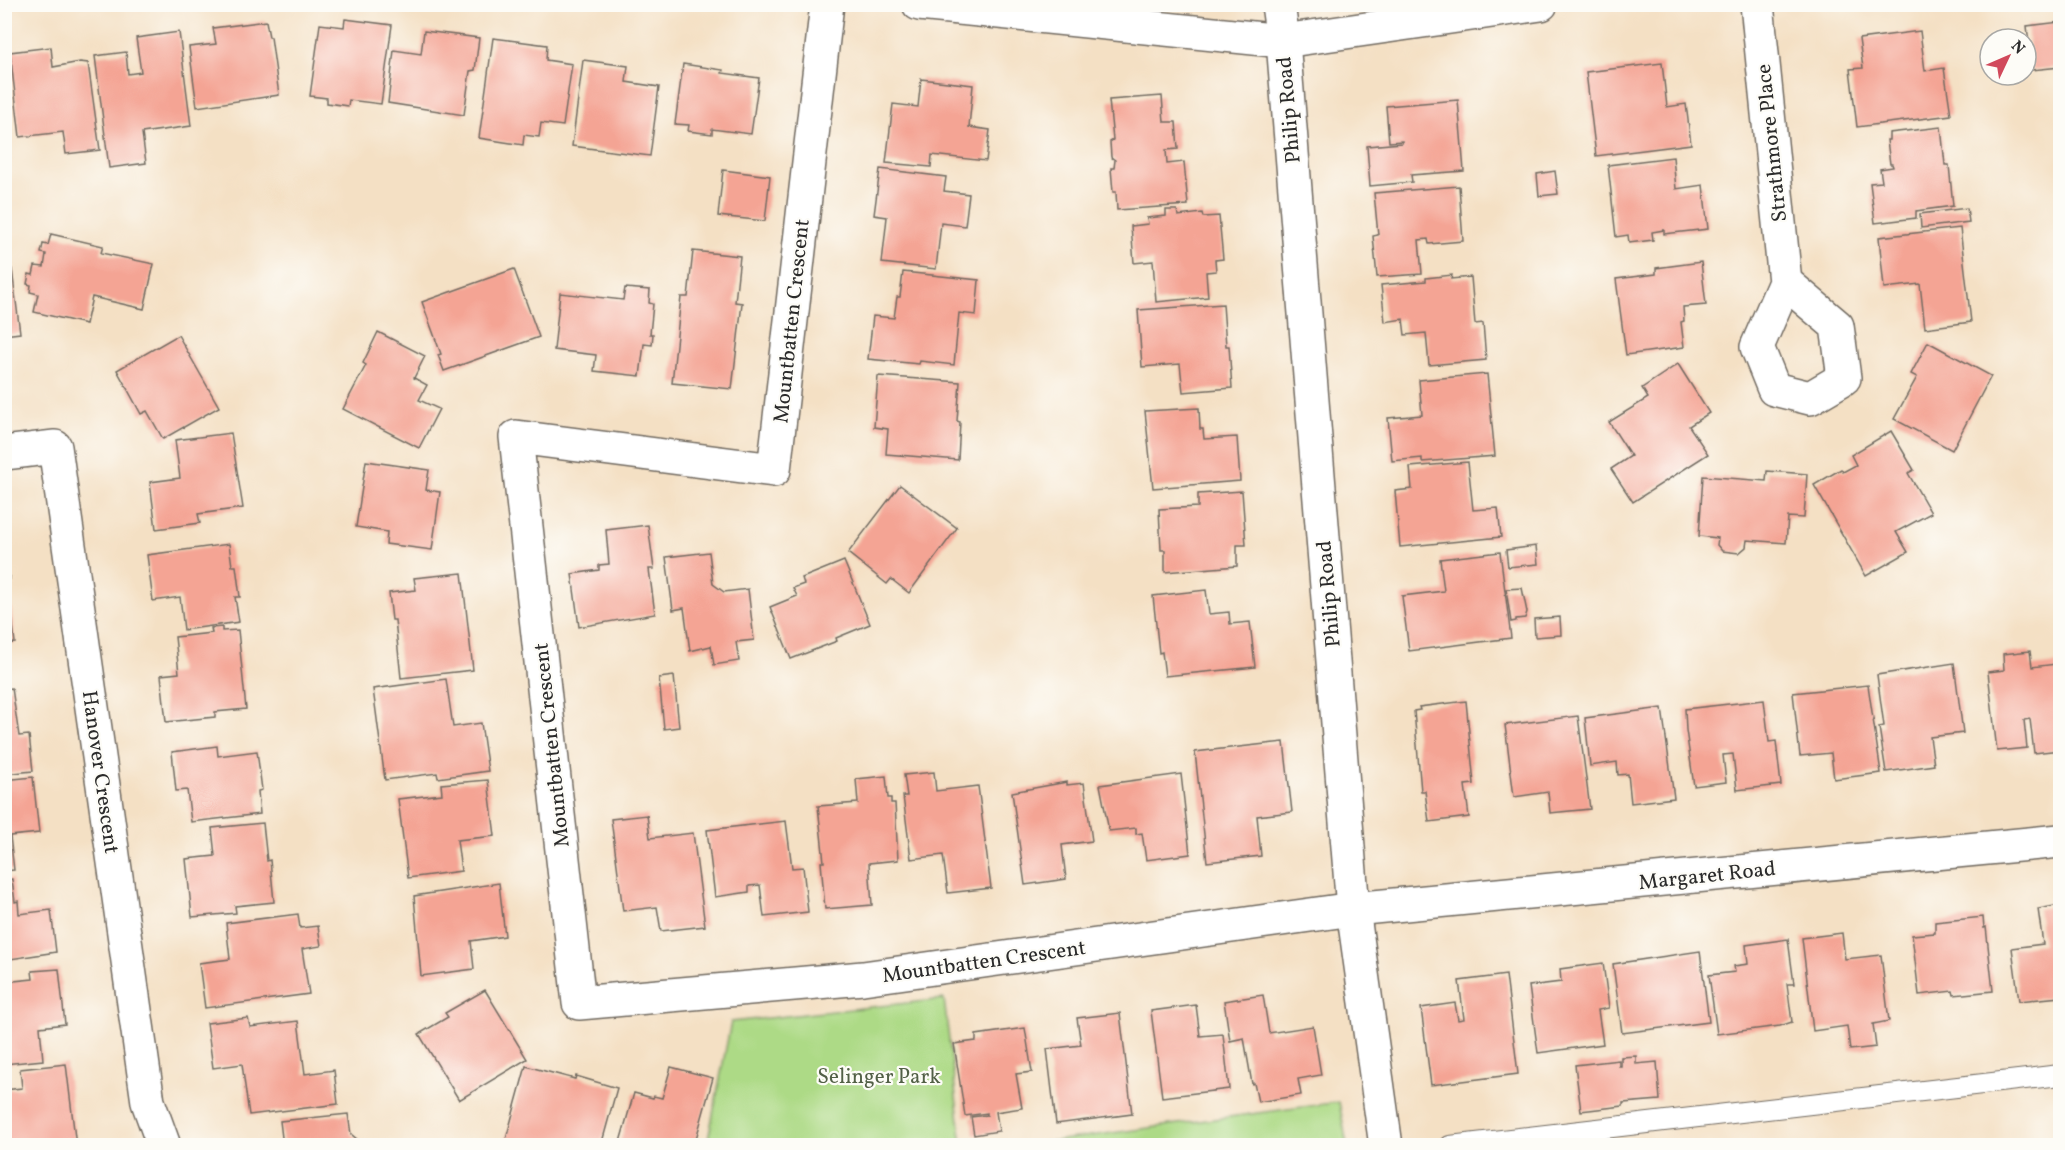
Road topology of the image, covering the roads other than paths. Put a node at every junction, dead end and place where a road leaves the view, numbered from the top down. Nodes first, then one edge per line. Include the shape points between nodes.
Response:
1 (827, 4) edge
2 (919, 4) edge
3 (1278, 4) edge
4 (1541, 4) edge
5 (1757, 4) edge
6 (1283, 41) junction
7 (1785, 282) dead end
8 (4, 453) edge
9 (2061, 841) edge
10 (1353, 909) junction
11 (2061, 1075) edge
12 (164, 1146) edge
13 (1386, 1146) edge
14 (1450, 1146) edge

1 - 10 street, Mountbatten Crescent via 774,470 516,437 579,1003 863,978
2 - 6 street
3 - 6 street, Philip Road
4 - 6 street
5 - 7 street, Strathmore Place
6 - 10 street, Philip Road
8 - 12 street, Hanover Crescent via 55,447 148,1102
9 - 10 street, Margaret Road
10 - 13 street, Philip Road
11 - 14 lane

